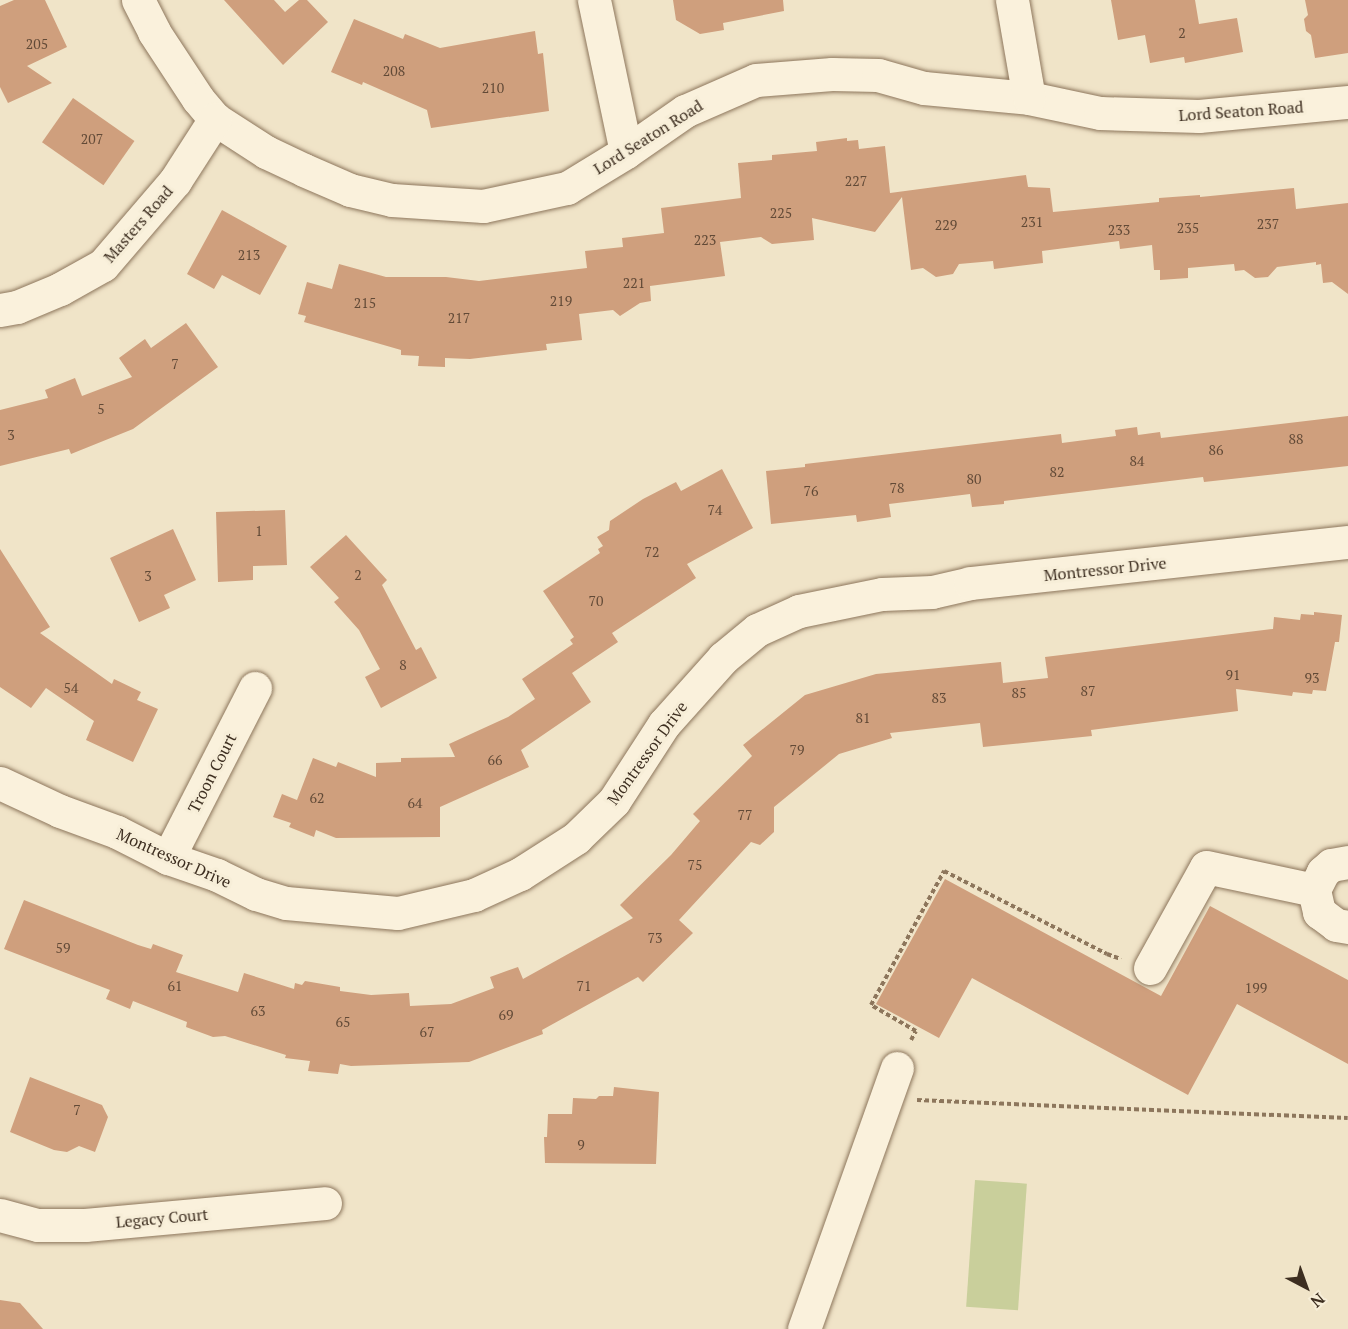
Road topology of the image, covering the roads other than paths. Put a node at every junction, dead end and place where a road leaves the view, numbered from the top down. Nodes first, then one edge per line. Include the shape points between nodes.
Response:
1 (138, 0) edge
2 (594, 0) edge
3 (1012, 0) edge
4 (1029, 98) junction
5 (1348, 102) edge
6 (215, 119) junction
7 (626, 152) junction
8 (0, 310) edge
9 (1348, 542) edge
10 (255, 688) dead end
11 (0, 783) edge
12 (168, 858) junction
13 (1348, 862) edge
14 (1314, 890) junction
15 (1348, 927) edge
16 (1150, 968) road end
17 (897, 1068) dead end
18 (325, 1203) dead end
19 (0, 1215) edge
20 (804, 1329) edge

1 - 6 street, Lord Seaton Road via 154,32
2 - 7 street
3 - 4 street
4 - 5 street, Lord Seaton Road via 1100,114 1200,116
4 - 7 street, Lord Seaton Road via 924,88 878,75 756,80 685,111
6 - 7 street, Lord Seaton Road via 266,152 304,170 350,190 392,200 483,206 567,188
6 - 8 street, Masters Road via 176,181 103,265 60,289
9 - 12 street, Montressor Drive via 970,583 932,592 882,594 799,611 757,630 723,658 664,724 614,801 576,838 520,874 474,895 442,904 398,913 286,903
10 - 12 street, Troon Court
11 - 12 street, Montressor Drive
13 - 14 street via 1331,865
14 - 15 street via 1319,912 1336,925
14 - 16 street via 1206,867
17 - 20 street
18 - 19 street, Legacy Court via 85,1226 39,1225

